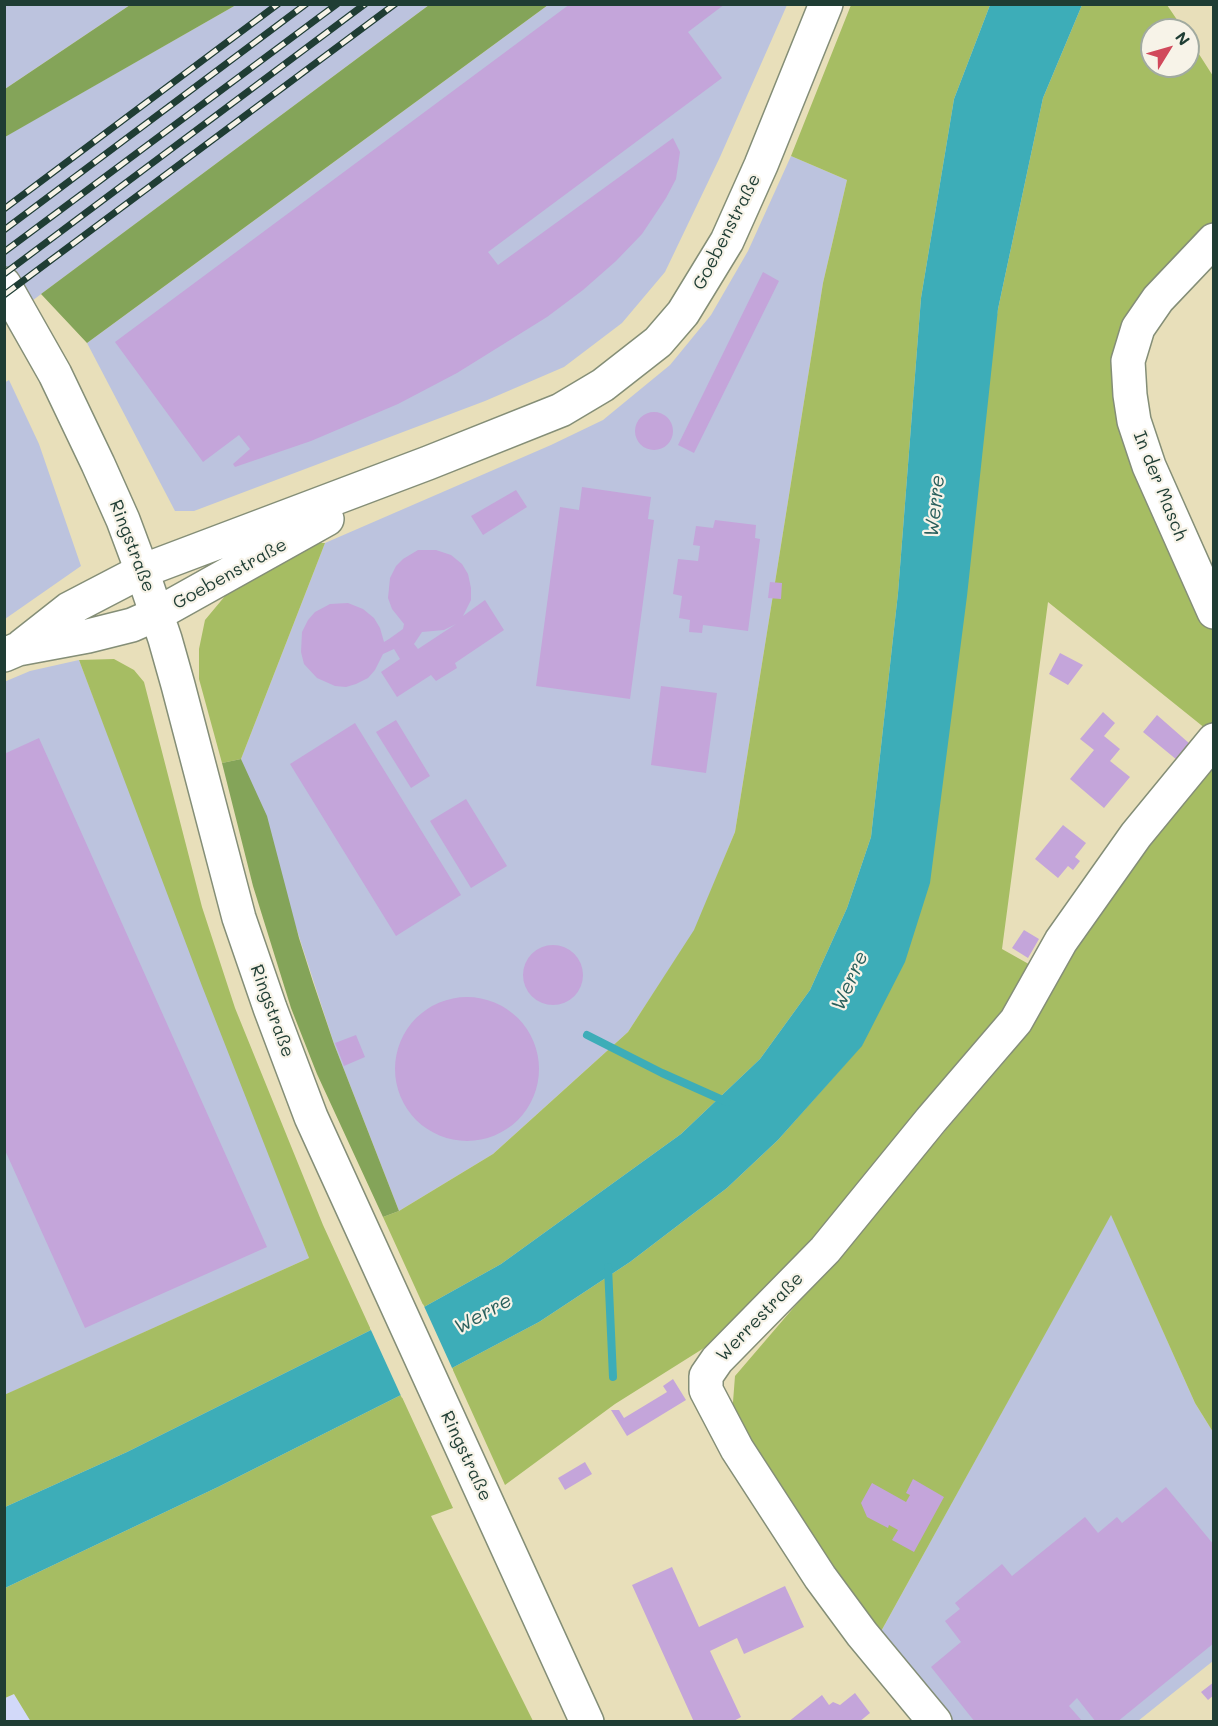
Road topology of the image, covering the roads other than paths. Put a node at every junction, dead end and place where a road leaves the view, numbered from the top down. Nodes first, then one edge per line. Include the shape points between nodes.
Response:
1 (826, 4) edge
2 (1214, 240) edge
3 (4, 284) edge
4 (428, 463) junction
5 (142, 571) junction
6 (1214, 612) edge
7 (158, 614) junction
8 (11, 652) edge
9 (1214, 740) edge
10 (587, 1722) edge
11 (935, 1722) edge

1 - 4 main road, Goebenstraße via 727,241 683,313 657,342 603,385 561,410
2 - 6 main road, In der Masch via 1158,299 1138,328 1128,361 1134,421 1149,466
3 - 5 main road, Ringstraße via 69,404 123,520
4 - 5 main road, Goebenstraße
4 - 7 main road, Goebenstraße
5 - 7 main road, Ringstraße
5 - 8 main road, Goebenstraße via 69,609
7 - 8 main road, Goebenstraße via 132,625
7 - 10 main road, Ringstraße via 239,918 311,1117
9 - 11 main road, Werrestraße via 1136,836 1061,941 1016,1022 825,1250 706,1376 706,1390 737,1449 820,1577

